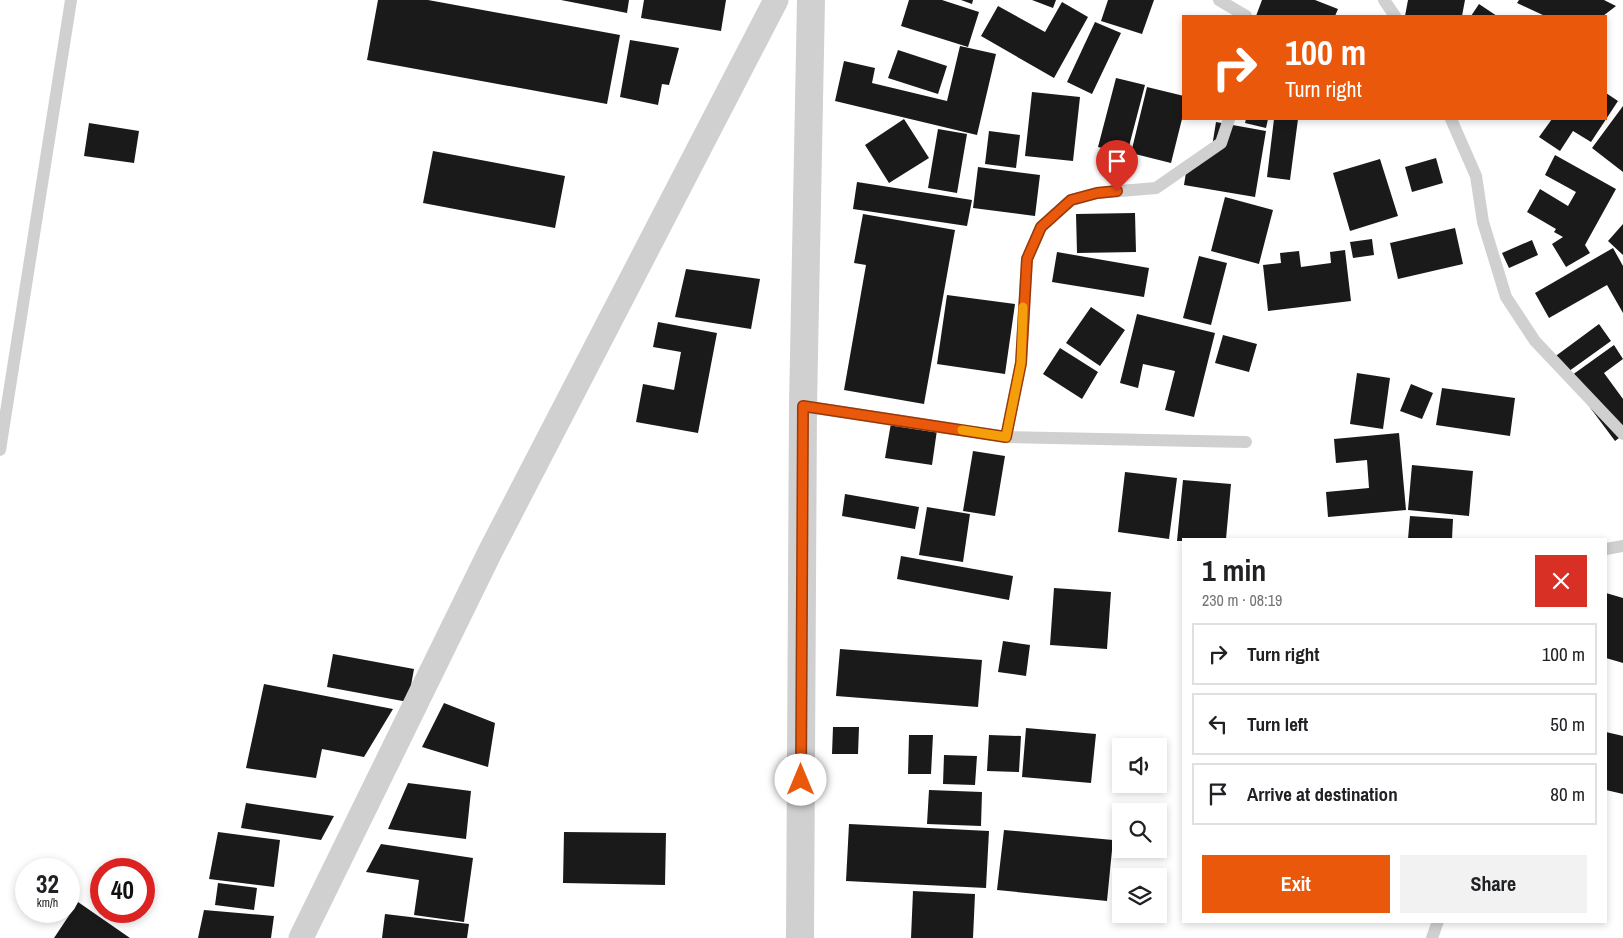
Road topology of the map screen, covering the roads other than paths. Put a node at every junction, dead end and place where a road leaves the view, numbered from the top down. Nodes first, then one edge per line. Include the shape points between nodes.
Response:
1 (71, 0) edge
2 (776, 0) edge
3 (811, 0) edge
4 (1219, 0) edge
5 (1384, 0) edge
6 (1244, 15) edge
7 (1394, 15) edge
8 (1229, 120) edge
9 (1450, 120) edge
10 (803, 406) junction
11 (1623, 434) edge
12 (1006, 437) junction
13 (1246, 442) dead end
14 (0, 450) edge
15 (1623, 546) edge
16 (1607, 549) edge
17 (1437, 923) edge
18 (302, 938) edge
19 (800, 938) edge
20 (1432, 938) edge

1 - 14 lane
2 - 18 street via 490,552
3 - 10 street
4 - 6 lane
5 - 7 lane
8 - 12 lane via 1221,143 1156,188 1097,193 1071,200 1041,227 1027,259 1021,363
9 - 11 lane via 1476,176 1483,222 1506,297 1534,341
10 - 12 lane
10 - 19 street
12 - 13 lane
15 - 16 lane
17 - 20 lane

